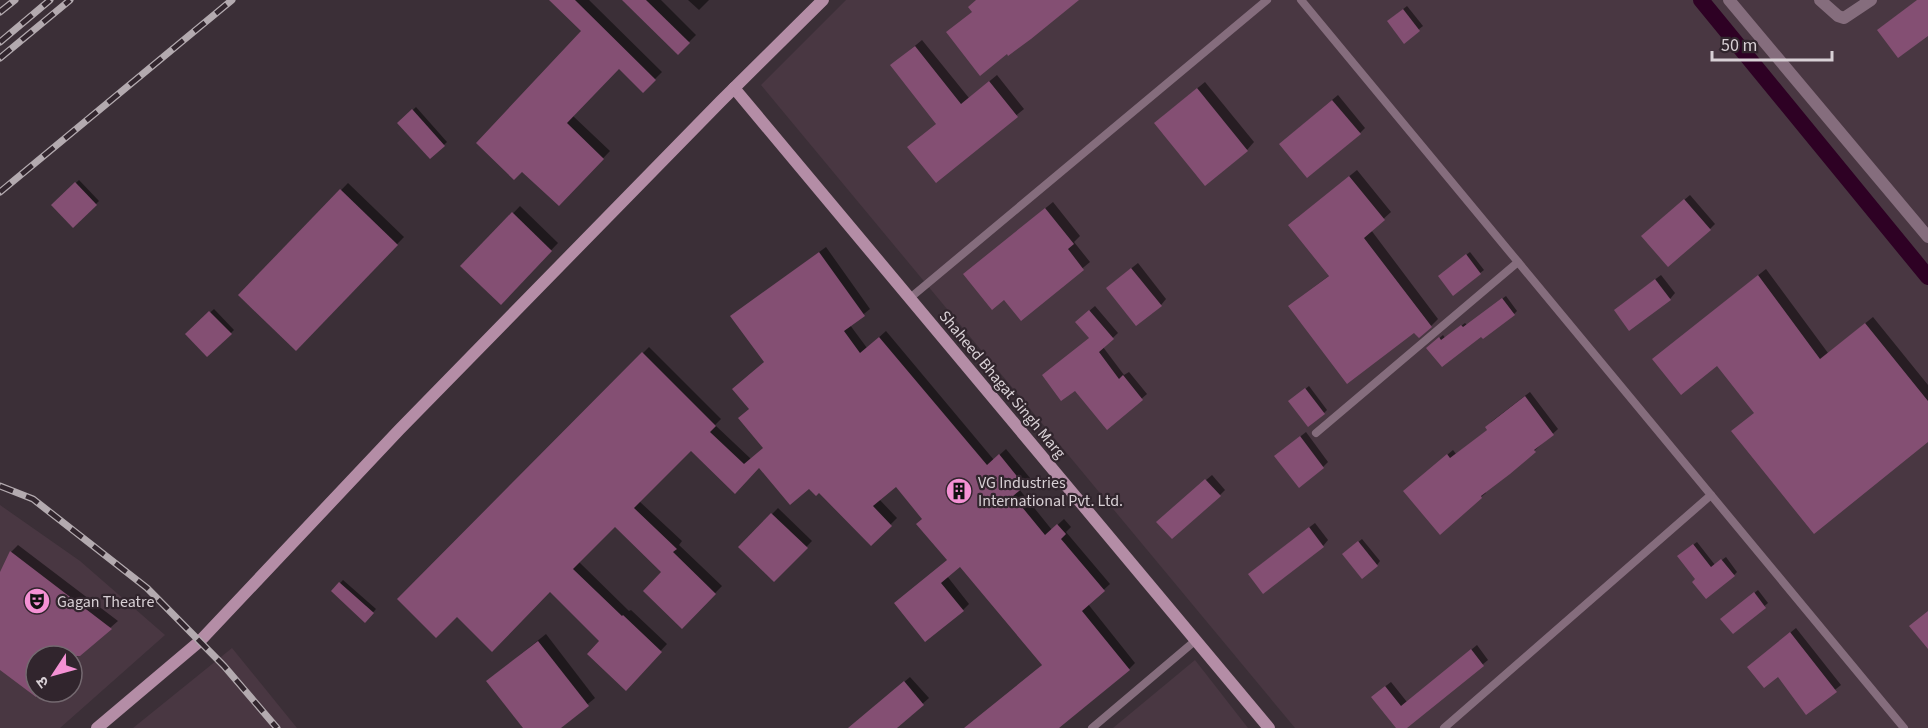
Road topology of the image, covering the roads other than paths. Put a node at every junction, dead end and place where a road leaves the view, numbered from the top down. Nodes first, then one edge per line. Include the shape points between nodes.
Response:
1 (823, 0) edge
2 (1267, 0) edge
3 (1301, 0) edge
4 (1730, 0) edge
5 (1820, 0) edge
6 (1871, 0) edge
7 (734, 88) junction
8 (1928, 237) edge
9 (1518, 262) junction
10 (910, 298) junction
11 (1316, 433) dead end
12 (1711, 495) junction
13 (1196, 640) junction
14 (97, 728) edge
15 (1092, 728) edge
16 (1269, 728) edge
17 (1444, 728) edge
18 (1904, 728) edge

1 - 7 street
2 - 10 lane
3 - 9 lane
4 - 8 street
5 - 6 street via 1844,18
7 - 10 street, Shaheed Bhagat Singh Marg
7 - 14 street via 399,430 200,641
9 - 11 lane
9 - 12 lane
10 - 13 street, Shaheed Bhagat Singh Marg
12 - 17 lane
12 - 18 lane
13 - 15 lane
13 - 16 street, Shaheed Bhagat Singh Marg

